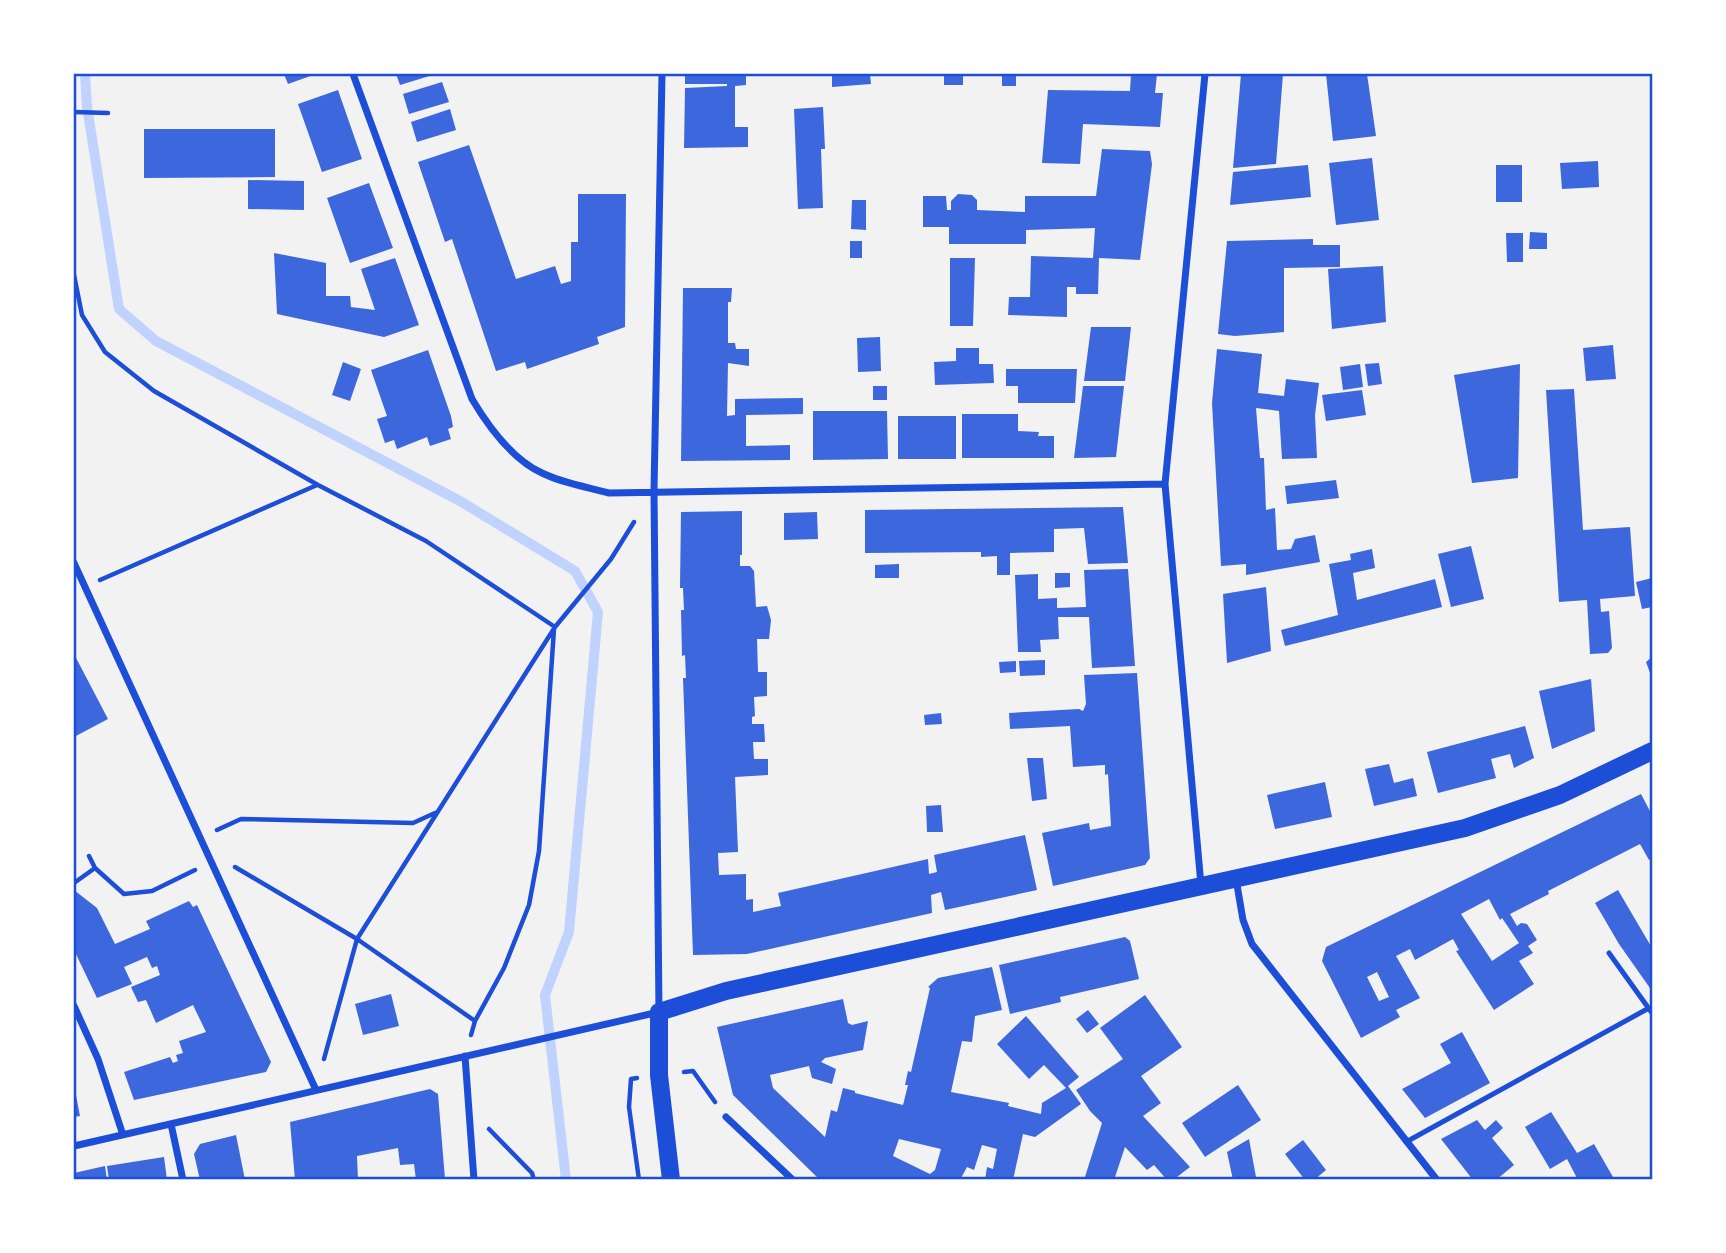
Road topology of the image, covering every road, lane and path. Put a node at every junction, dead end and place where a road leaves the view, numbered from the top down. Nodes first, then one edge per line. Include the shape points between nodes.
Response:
1 (353, 74) edge
2 (662, 74) edge
3 (1205, 74) edge
4 (74, 112) edge
5 (108, 113) dead end
6 (74, 275) edge
7 (1165, 484) junction
8 (318, 485) junction
9 (654, 491) junction
10 (617, 549) dead end
11 (74, 563) edge
12 (98, 581) dead end
13 (555, 627) junction
14 (1653, 751) edge
15 (436, 813) junction
16 (200, 837) junction
17 (206, 849) junction
18 (89, 856) dead end
19 (211, 862) junction
20 (95, 867) junction
21 (1236, 879) junction
22 (74, 883) edge
23 (1201, 887) junction
24 (357, 939) junction
25 (1609, 953) dead end
26 (74, 1006) edge
27 (1651, 1011) edge
28 (659, 1012) junction
29 (475, 1021) junction
30 (465, 1056) junction
31 (631, 1079) dead end
32 (316, 1090) junction
33 (469, 1108) junction
34 (726, 1117) dead end
35 (171, 1124) junction
36 (123, 1135) junction
37 (1406, 1142) junction
38 (74, 1146) edge
39 (183, 1180) edge
40 (474, 1180) edge
41 (534, 1180) edge
42 (639, 1180) edge
43 (671, 1180) edge
44 (793, 1180) edge
45 (1437, 1180) edge

1 - 9 street via 472,400 488,426 541,473 609,493
2 - 9 street
3 - 7 street
4 - 5 path
6 - 8 path via 82,315 105,352 154,391
7 - 9 street
7 - 23 street
8 - 12 path
8 - 13 path via 426,541
9 - 28 street
10 - 13 path
11 - 16 street
13 - 15 path
13 - 29 path via 539,851 529,905 504,968
14 - 21 main road via 1560,795 1475,824
15 - 16 path via 412,823 241,819
15 - 24 path
16 - 17 street
17 - 19 street
17 - 24 path
18 - 20 path
19 - 20 path via 152,891 124,894
19 - 32 street
20 - 22 path
21 - 23 main road
21 - 37 street via 1252,944
23 - 28 main road via 726,991
24 - 29 path
24 - 32 path
25 - 27 lane
26 - 36 street via 98,1059
27 - 37 lane
28 - 30 street
28 - 43 main road via 659,1075
29 - 30 path
30 - 32 street
30 - 33 street
31 - 42 path via 629,1107
32 - 35 street
33 - 40 street
33 - 41 path
34 - 44 street
35 - 36 street
35 - 39 street
36 - 38 street
37 - 45 street

